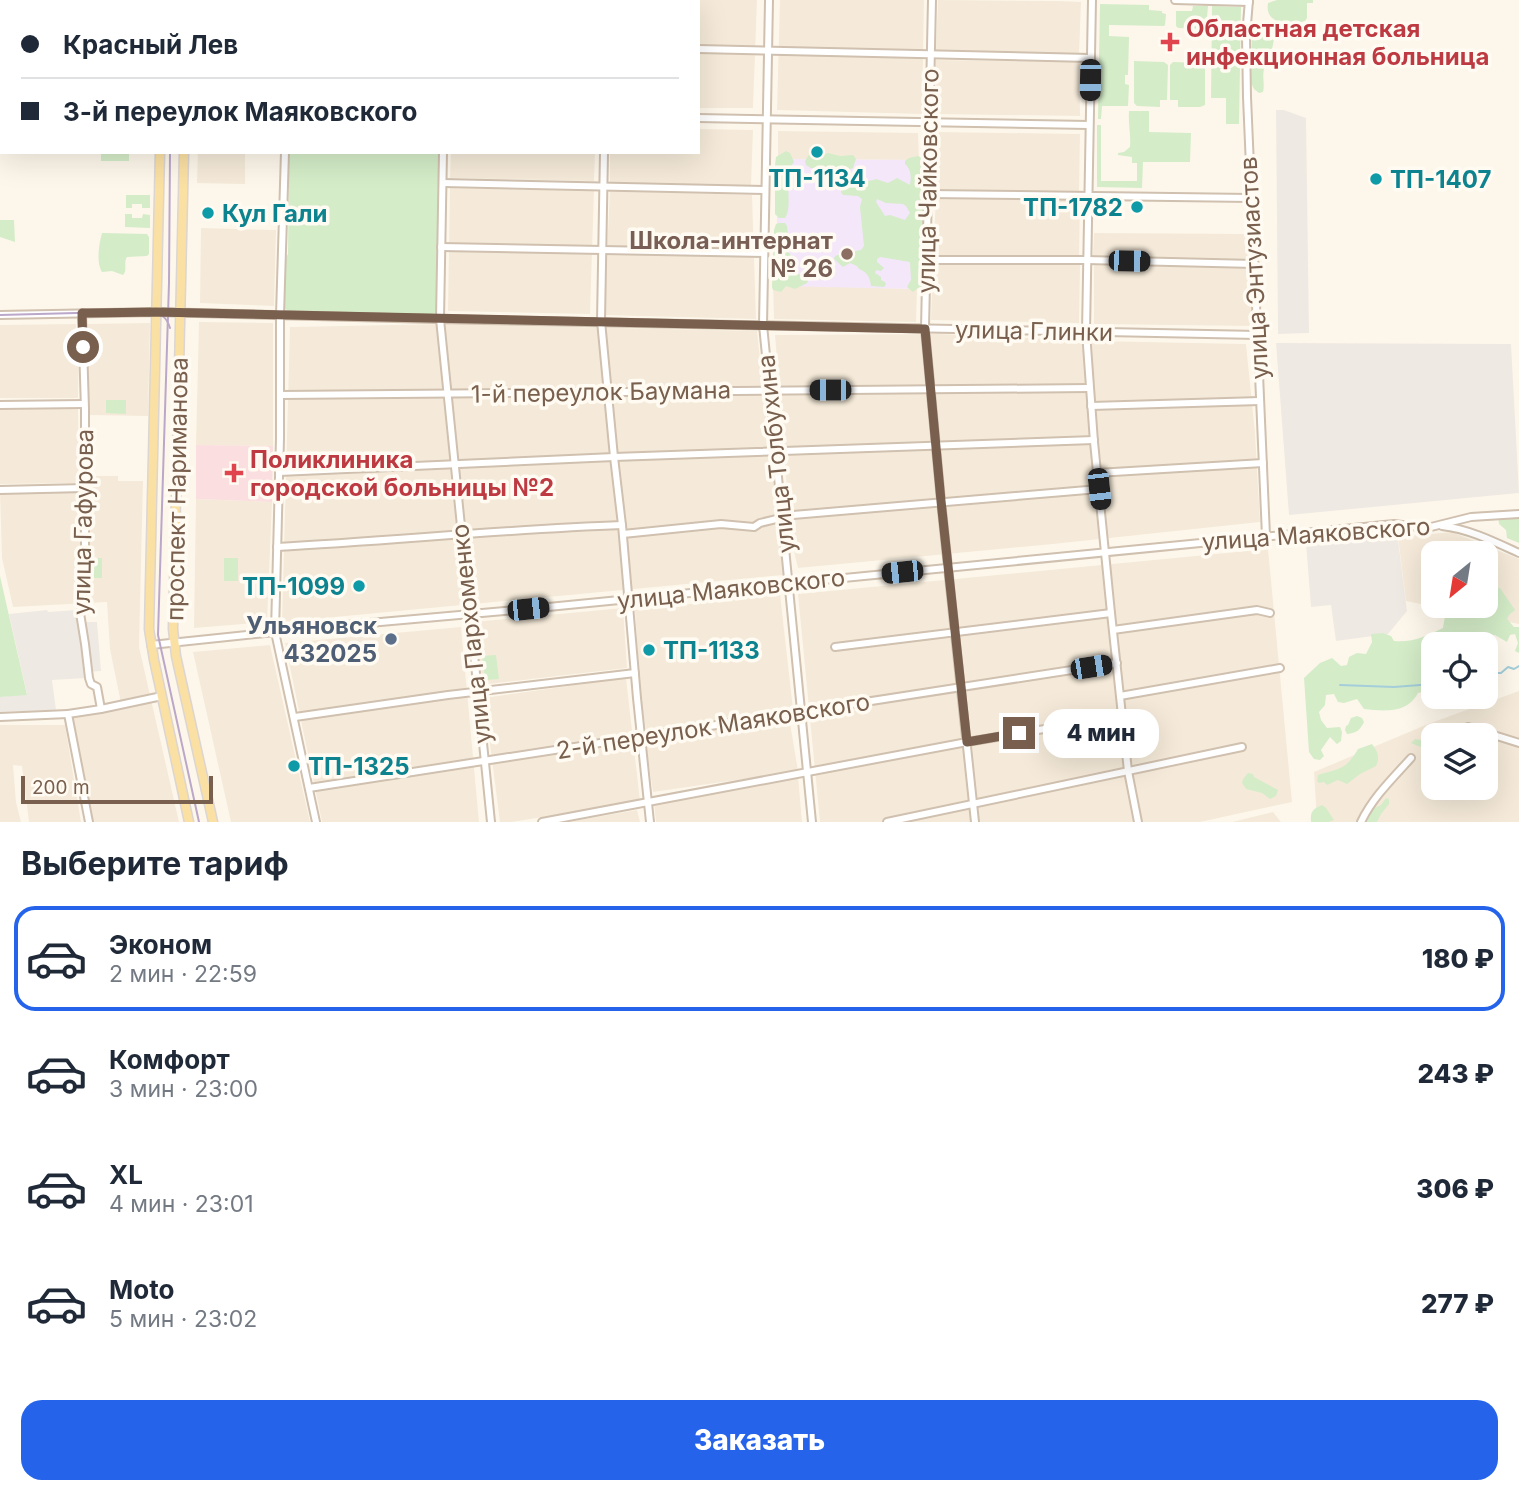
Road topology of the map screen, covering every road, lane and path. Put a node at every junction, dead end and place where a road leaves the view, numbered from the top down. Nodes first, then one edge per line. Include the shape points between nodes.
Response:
1 (769, 0) edge
2 (932, 0) edge
3 (1091, 0) edge
4 (1175, 0) edge
5 (1249, 1) edge
6 (700, 49) edge
7 (768, 51) junction
8 (930, 55) junction
9 (1090, 58) junction
10 (700, 118) edge
11 (766, 120) junction
12 (929, 122) junction
13 (1089, 125) junction
14 (160, 154) edge
15 (184, 154) edge
16 (285, 154) edge
17 (443, 154) edge
18 (604, 154) edge
19 (443, 183) junction
20 (604, 187) junction
21 (765, 190) junction
22 (928, 194) junction
23 (1087, 195) junction
24 (1251, 198) junction
25 (441, 247) junction
26 (602, 251) junction
27 (764, 253) junction
28 (927, 260) junction
29 (1086, 260) junction
30 (1255, 264) junction
31 (156, 312) junction
32 (82, 313) junction
33 (181, 313) junction
34 (0, 315) edge
35 (279, 315) junction
36 (440, 319) junction
37 (601, 321) junction
38 (763, 325) junction
39 (925, 329) junction
40 (1086, 332) junction
41 (1258, 335) junction
42 (1090, 388) junction
43 (769, 390) junction
44 (930, 390) junction
45 (608, 391) junction
46 (280, 395) junction
47 (447, 395) junction
48 (1260, 401) junction
49 (84, 404) junction
50 (0, 405) edge
51 (1091, 406) junction
52 (1094, 439) junction
53 (936, 446) junction
54 (775, 452) junction
55 (614, 457) junction
56 (1263, 463) junction
57 (454, 464) junction
58 (279, 472) junction
59 (1097, 473) junction
60 (85, 488) junction
61 (1099, 489) junction
62 (0, 490) edge
63 (941, 501) junction
64 (1519, 514) edge
65 (782, 517) junction
66 (622, 525) junction
67 (1437, 525) junction
68 (623, 534) junction
69 (461, 535) junction
70 (1266, 536) junction
71 (277, 547) junction
72 (1105, 552) junction
73 (1519, 554) edge
74 (948, 567) junction
75 (788, 583) junction
76 (628, 599) junction
77 (1111, 613) junction
78 (1270, 613) dead end
79 (469, 614) junction
80 (1113, 630) junction
81 (955, 631) junction
82 (275, 632) junction
83 (174, 642) junction
84 (151, 645) junction
85 (835, 647) dead end
86 (1117, 663) junction
87 (1280, 668) dead end
88 (635, 673) junction
89 (962, 688) junction
90 (477, 692) junction
91 (162, 696) junction
92 (1120, 696) junction
93 (101, 709) junction
94 (800, 713) junction
95 (68, 714) junction
96 (1122, 716) junction
97 (0, 717) edge
98 (295, 717) junction
99 (1498, 736) edge
100 (640, 737) junction
101 (967, 742) junction
102 (1519, 743) edge
103 (1242, 747) dead end
104 (1411, 758) dead end
105 (484, 762) junction
106 (1128, 771) junction
107 (807, 773) junction
108 (309, 788) junction
109 (647, 803) junction
110 (972, 803) junction
111 (89, 822) edge
112 (189, 822) edge
113 (213, 822) edge
114 (316, 822) edge
115 (491, 822) edge
116 (542, 822) edge
117 (650, 822) edge
118 (812, 822) edge
119 (887, 822) edge
120 (975, 822) edge
121 (1138, 822) edge
122 (1361, 822) edge

1 - 7 street, улица Толбухина
2 - 8 street, улица Чайковского
3 - 9 street
4 - 5 street
5 - 24 street, улица Энтузиастов
6 - 7 street
7 - 8 street
7 - 11 street, улица Толбухина
8 - 9 street
8 - 12 street, улица Чайковского
9 - 13 street
10 - 11 street
11 - 12 street
11 - 21 street, улица Толбухина
12 - 13 street
12 - 22 street, улица Чайковского
13 - 23 street
14 - 31 main road, проспект Нариманова
15 - 33 main road, проспект Нариманова
16 - 35 street
17 - 19 street, улица Пархоменко
18 - 20 street
19 - 20 street
19 - 25 street, улица Пархоменко
20 - 21 street
20 - 26 street
21 - 27 street, улица Толбухина
22 - 23 street
22 - 28 street, улица Чайковского
23 - 24 street
23 - 29 street
24 - 30 street, улица Энтузиастов
25 - 26 street
25 - 36 street, улица Пархоменко
26 - 27 street
26 - 37 street
27 - 38 street, улица Толбухина
28 - 29 street
28 - 39 street, улица Чайковского
29 - 30 street
29 - 40 street
30 - 41 street, улица Энтузиастов
31 - 32 street, улица Глинки
31 - 33 street, улица Глинки
31 - 84 main road, проспект Нариманова
32 - 34 street, улица Глинки
32 - 49 street, улица Гафурова
33 - 35 street, улица Глинки
33 - 83 main road, проспект Нариманова
35 - 36 street, улица Глинки
35 - 46 street
36 - 37 street, улица Глинки
36 - 47 street, улица Пархоменко
37 - 38 street, улица Глинки
37 - 45 street
38 - 39 street, улица Глинки
38 - 43 street, улица Толбухина
39 - 40 street, улица Глинки
39 - 44 street, улица Чайковского
40 - 41 street, улица Глинки
40 - 42 street
41 - 48 street, улица Энтузиастов
42 - 44 street, 1-й переулок Баумана
42 - 51 street
43 - 44 street, 1-й переулок Баумана
43 - 45 street, 1-й переулок Баумана
43 - 54 street, улица Толбухина
44 - 53 street, улица Чайковского
45 - 47 street, 1-й переулок Баумана
45 - 55 street
46 - 47 street, 1-й переулок Баумана
46 - 58 street
47 - 57 street, улица Пархоменко
48 - 51 street
48 - 56 street, улица Энтузиастов
49 - 50 street
49 - 60 street, улица Гафурова
51 - 52 street
52 - 53 street
52 - 59 street
53 - 54 street
53 - 63 street, улица Чайковского
54 - 55 street
54 - 65 street, улица Толбухина
55 - 57 street
55 - 66 street
56 - 59 street
56 - 70 street, улица Энтузиастов
57 - 58 street
57 - 69 street, улица Пархоменко
58 - 71 street
59 - 61 street
60 - 62 street
60 - 93 street, улица Гафурова via 85,600 80,613 89,678 97,687
61 - 63 street
61 - 72 street
63 - 65 street
63 - 74 street, улица Чайковского
64 - 67 street, улица Маяковского
65 - 68 street via 754,527 720,524
65 - 75 street, улица Толбухина
66 - 68 street
66 - 69 street
67 - 70 street, улица Маяковского via 1394,524
67 - 73 street via 1480,536
68 - 76 street
69 - 71 street
69 - 79 street, улица Пархоменко
70 - 72 street, улица Маяковского
71 - 82 street
72 - 74 street, улица Маяковского
72 - 77 street
74 - 75 street, улица Маяковского
74 - 81 street, улица Чайковского
75 - 76 street, улица Маяковского
75 - 94 street, улица Толбухина
76 - 79 street, улица Маяковского
76 - 88 street
77 - 80 street
77 - 81 street
78 - 80 street via 1257,610
79 - 82 street, улица Маяковского
79 - 90 street, улица Пархоменко
80 - 86 street
81 - 85 street
81 - 89 street, улица Чайковского
82 - 83 street, улица Маяковского
82 - 98 street
83 - 84 street, улица Маяковского
83 - 113 main road, проспект Нариманова
84 - 91 main road, проспект Нариманова
86 - 89 street, 2-й переулок Маяковского
86 - 92 street
87 - 92 street
88 - 90 street
88 - 100 street
89 - 94 street, 2-й переулок Маяковского
89 - 101 street, улица Чайковского
90 - 98 street
90 - 105 street, улица Пархоменко
91 - 93 street
91 - 112 main road, проспект Нариманова
92 - 96 street
93 - 95 street
94 - 100 street, 2-й переулок Маяковского
94 - 107 street, улица Толбухина
95 - 97 street
95 - 111 street
96 - 101 street
96 - 106 street
98 - 108 street
99 - 102 street
100 - 105 street, 2-й переулок Маяковского
100 - 109 street
101 - 107 street
101 - 110 street, улица Чайковского
103 - 106 street
104 - 122 street
105 - 108 street, 2-й переулок Маяковского
105 - 115 street, улица Пархоменко
106 - 110 street
106 - 121 street
107 - 109 street
107 - 118 street, улица Толбухина
108 - 114 street
109 - 116 street
109 - 117 street
110 - 119 street
110 - 120 street, улица Чайковского

